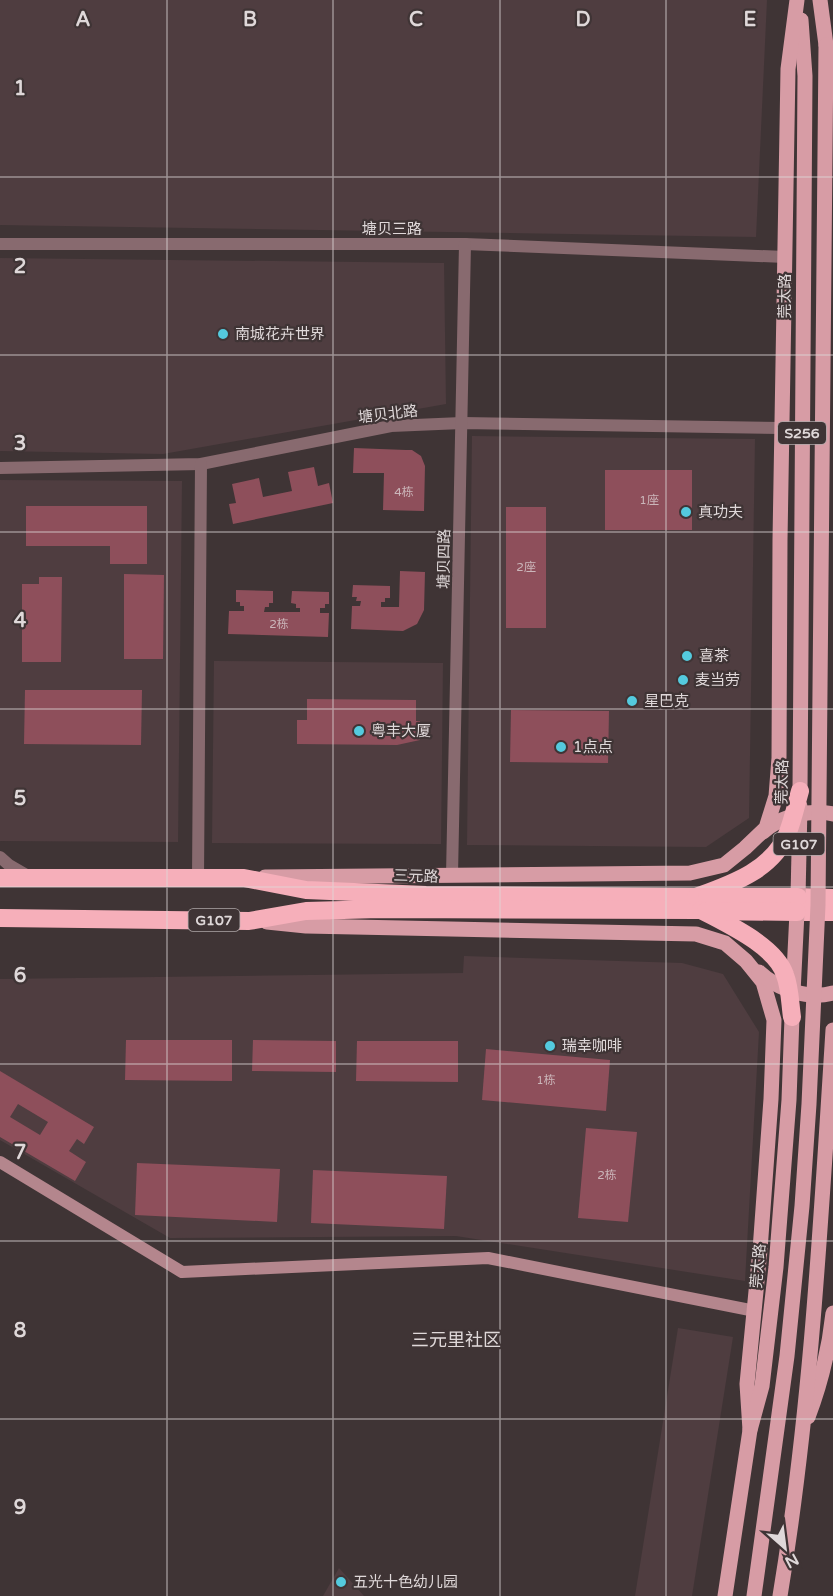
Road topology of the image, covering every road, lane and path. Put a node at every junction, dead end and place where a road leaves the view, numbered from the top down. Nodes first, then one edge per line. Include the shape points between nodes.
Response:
1 (799, 0) edge
2 (820, 0) edge
3 (830, 0) edge
4 (826, 45) junction
5 (0, 244) edge
6 (465, 244) junction
7 (784, 257) junction
8 (462, 423) junction
9 (782, 428) junction
10 (201, 464) junction
11 (0, 468) edge
12 (800, 791) junction
13 (833, 814) edge
14 (745, 848) junction
15 (0, 857) edge
16 (452, 875) junction
17 (0, 878) edge
18 (32, 878) junction
19 (198, 878) junction
20 (244, 878) junction
21 (833, 898) edge
22 (426, 902) junction
23 (699, 904) junction
24 (797, 905) junction
25 (833, 912) edge
26 (0, 918) edge
27 (249, 921) junction
28 (746, 961) junction
29 (833, 993) edge
30 (792, 1017) junction
31 (833, 1030) edge
32 (0, 1162) edge
33 (754, 1311) junction
34 (833, 1313) edge
35 (750, 1430) junction
36 (801, 1434) junction
37 (725, 1596) edge
38 (754, 1596) edge
39 (780, 1596) edge

1 - 7 main road via 788,69
1 - 12 main road, 莞太路 / S256 via 805,76
2 - 4 main road
3 - 4 main road
4 - 38 main road, bridge via 818,905 801,1217 787,1356
5 - 6 street, 塘贝三路
6 - 7 street, 塘贝三路
6 - 8 street, 塘贝四路
7 - 9 main road
8 - 9 street, 塘贝北路
8 - 10 street, 塘贝北路 via 391,426
8 - 16 street, 塘贝四路
9 - 14 main road via 776,796 766,828
10 - 11 street, 塘贝北路
10 - 19 street
12 - 23 highway, bridge via 788,833 770,861
12 - 24 main road, 莞太路 / G107, bridge
13 - 14 main road via 794,815 767,828
14 - 16 main road via 724,865 690,873
14 - 28 main road via 731,875 726,905 731,935
15 - 18 street
16 - 20 main road
17 - 18 highway, 三元路 / G107
18 - 19 highway, 三元路 / G107
19 - 20 highway, 三元路 / G107
20 - 22 highway, 三元路 / G107 via 306,890
21 - 24 highway, 三元路 / G107
22 - 23 highway, 三元路 / G107
22 - 27 highway, 三元路 / G107 via 306,911
23 - 24 highway, 三元路 / G107, bridge
23 - 30 highway, bridge via 766,948 785,973
24 - 25 highway, 三元路 / G107
24 - 30 main road, 莞太路, bridge
26 - 27 highway, 三元路 / G107
27 - 28 main road via 306,926 696,934 725,943
28 - 29 main road via 769,981 797,993
28 - 33 main road via 764,982 774,1020
30 - 35 main road, 莞太路 via 776,1267 762,1386
31 - 36 main road via 818,1258
32 - 33 street via 182,1272 488,1258
33 - 35 main road via 747,1384
34 - 36 main road via 821,1384
35 - 37 main road, 莞太路
36 - 39 main road

